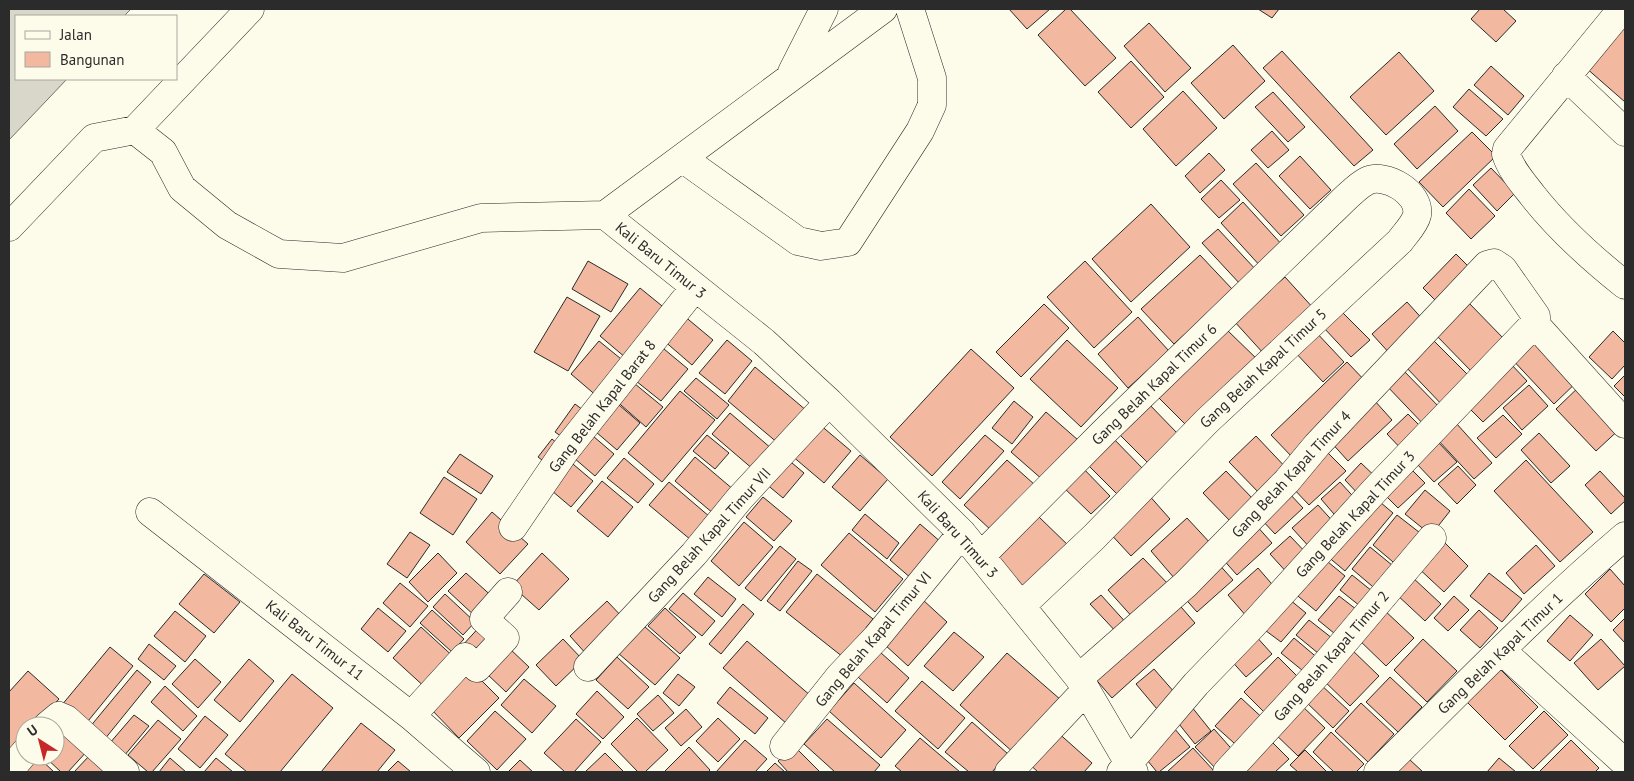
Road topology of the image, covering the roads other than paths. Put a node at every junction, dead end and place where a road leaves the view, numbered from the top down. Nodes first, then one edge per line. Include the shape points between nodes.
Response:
1 (250, 9) edge
2 (824, 9) edge
3 (883, 9) edge
4 (910, 9) edge
5 (1622, 9) edge
6 (1566, 76) junction
7 (789, 78) junction
8 (135, 130) junction
9 (1625, 130) edge
10 (682, 158) junction
11 (1328, 214) joint
12 (605, 216) junction
13 (9, 227) edge
14 (1625, 285) edge
15 (694, 287) junction
16 (1535, 324) junction
17 (829, 402) junction
18 (1625, 424) edge
19 (150, 512) dead end
20 (513, 527) dead end
21 (962, 533) junction
22 (1625, 536) edge
23 (1432, 538) dead end
24 (981, 556) junction
25 (508, 592) dead end
26 (1021, 606) junction
27 (1501, 650) junction
28 (588, 667) dead end
29 (1082, 685) junction
30 (411, 716) junction
31 (65, 719) edge
32 (784, 746) dead end
33 (1622, 755) edge
34 (1128, 770) edge
35 (125, 772) edge
36 (476, 772) edge
37 (1009, 772) edge
38 (1227, 772) edge
39 (1378, 772) edge

1 - 8 street
2 - 7 street
3 - 7 street
4 - 10 street via 932,78 932,105 920,131 848,242 821,246 798,241
5 - 6 street
6 - 9 street
6 - 14 street via 1507,149 1507,157 1520,181 1551,219
7 - 10 street
8 - 12 street, Kali Baru Timur 3 via 163,152 182,188 227,225 279,254 343,258 481,218
8 - 13 street via 94,138
10 - 12 street
11 - 24 street, Gang Belah Kapal Timur 6
11 - 26 street, Gang Belah Kapal Timur 5 via 1366,181 1376,178 1387,179 1405,189 1414,201 1417,214 1400,241 1207,421 1094,537
12 - 15 street, Kali Baru Timur 3
15 - 17 street, Kali Baru Timur 3 via 764,342
15 - 20 street, Gang Belah Kapal Barat 8 via 565,451
16 - 18 street
16 - 29 street, Gang Belah Kapal Timur 4 via 1536,316 1503,269 1494,263 1487,265 1288,481
16 - 34 street, Gang Belah Kapal Timur 3 via 1375,490 1196,684
17 - 21 street, Kali Baru Timur 3
17 - 28 street, Gang Belah Kapal Timur VII
19 - 30 street, Kali Baru Timur 11
21 - 24 street, Kali Baru Timur 3
21 - 32 street, Gang Belah Kapal Timur VI
22 - 27 street, Gang Belah Kapal Timur 1
23 - 38 street, Gang Belah Kapal Timur 2 via 1318,673
24 - 26 street, Kali Baru Timur 3
25 - 30 street via 484,619 504,638 477,668 465,657
26 - 29 street, Kali Baru Timur 3
27 - 33 street
27 - 39 street, Gang Belah Kapal Timur 1
29 - 34 street, Kali Baru Timur 3
29 - 37 street, Gang Belah Kapal Timur 4
30 - 36 street, Kali Baru Timur 11
31 - 35 street

